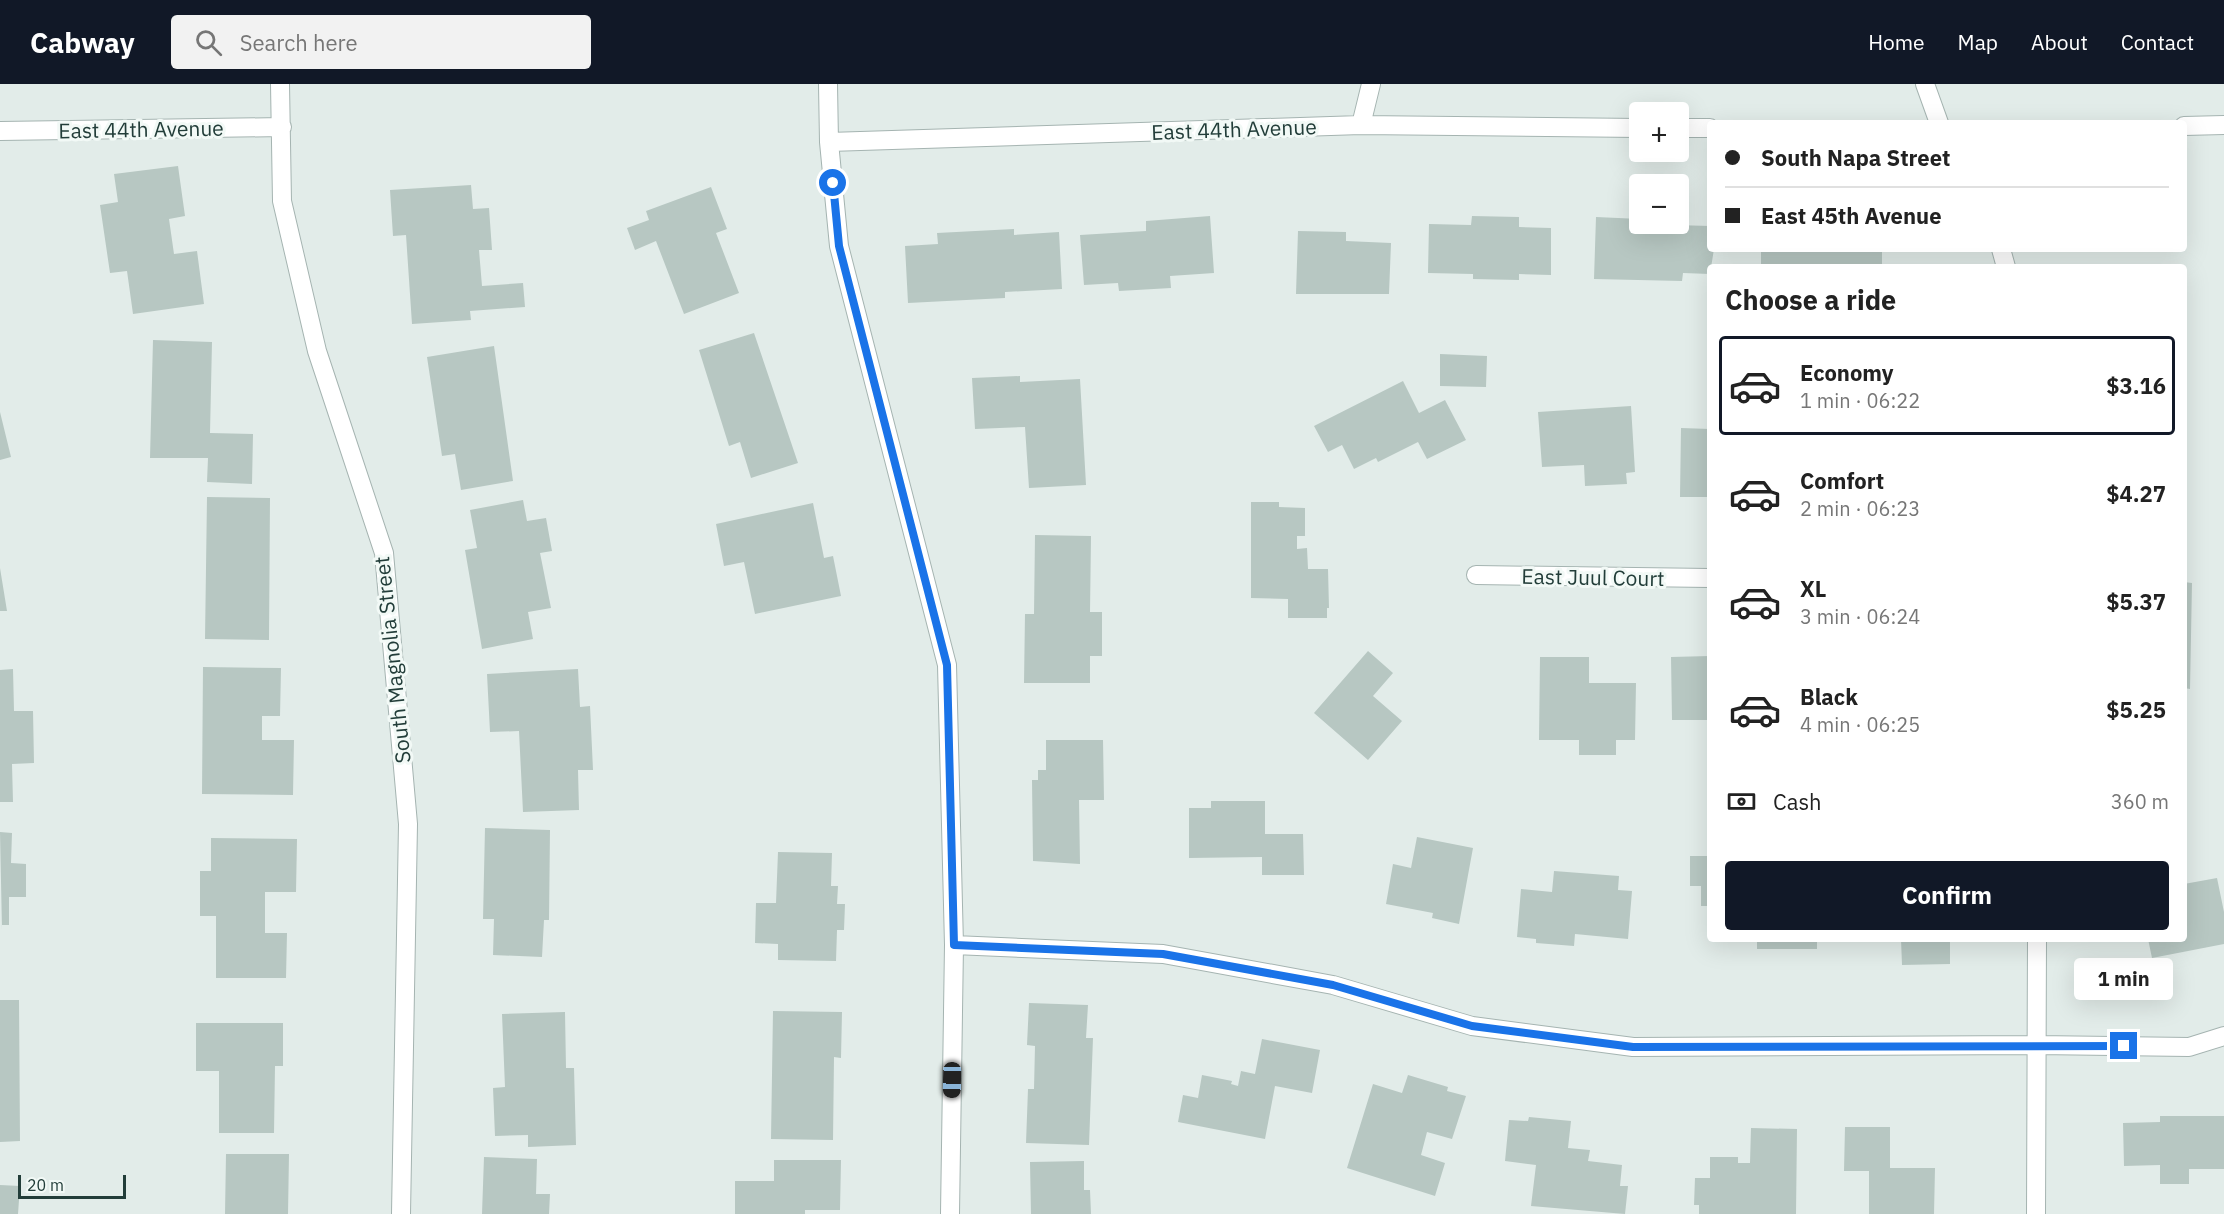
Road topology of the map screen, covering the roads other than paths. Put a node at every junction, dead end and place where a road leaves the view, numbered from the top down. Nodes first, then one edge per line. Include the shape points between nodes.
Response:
1 (280, 84) edge
2 (828, 84) edge
3 (1371, 84) edge
4 (1925, 84) edge
5 (1938, 120) edge
6 (1361, 124) junction
7 (2224, 125) edge
8 (2187, 126) edge
9 (282, 127) junction
10 (1629, 128) edge
11 (1689, 128) edge
12 (1707, 128) edge
13 (0, 131) edge
14 (829, 142) junction
15 (1476, 575) dead end
16 (1707, 578) edge
17 (2037, 942) edge
18 (954, 945) junction
19 (2224, 1036) edge
20 (2037, 1045) junction
21 (401, 1214) edge
22 (950, 1214) edge
23 (2036, 1214) edge

1 - 9 street, South Magnolia Street
2 - 14 street
3 - 6 street
4 - 5 street
6 - 10 street, East 44th Avenue
6 - 14 street, East 44th Avenue
7 - 8 street
9 - 13 street, East 44th Avenue
9 - 21 street, South Magnolia Street via 282,201 317,351 384,553 408,824
11 - 12 street
14 - 18 street via 839,246 947,665
15 - 16 street, East Juul Court
17 - 20 street
18 - 20 street via 1163,954 1333,985 1472,1026 1633,1047
18 - 22 street
19 - 20 street via 2189,1047
20 - 23 street

